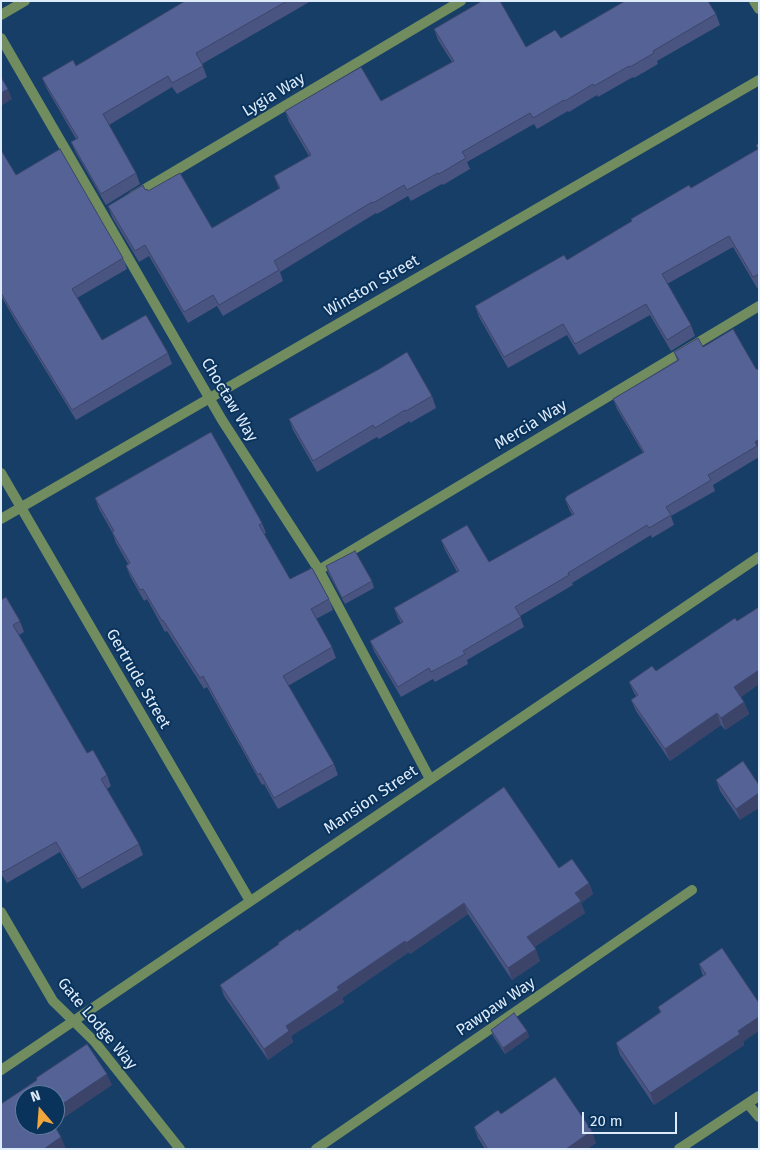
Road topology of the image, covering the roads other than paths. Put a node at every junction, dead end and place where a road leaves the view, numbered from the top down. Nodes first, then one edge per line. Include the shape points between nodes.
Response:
1 (25, 1) edge
2 (461, 1) edge
3 (754, 1) edge
4 (759, 9) edge
5 (1, 15) edge
6 (1, 38) edge
7 (759, 80) edge
8 (128, 200) edge
9 (759, 306) edge
10 (209, 398) junction
11 (1, 473) edge
12 (21, 508) junction
13 (1, 519) edge
14 (759, 557) edge
15 (319, 570) junction
16 (430, 778) junction
17 (692, 890) dead end
18 (250, 901) junction
19 (1, 912) edge
20 (74, 1021) junction
21 (1, 1070) edge
22 (759, 1096) edge
23 (748, 1104) junction
24 (759, 1117) edge
25 (180, 1149) edge
26 (316, 1149) edge
27 (679, 1149) edge

1 - 5 street
2 - 8 street, Lygia Way
3 - 4 street
6 - 10 street, Choctaw Way via 107,212
7 - 10 street, Winston Street
9 - 15 street, Mercia Way
10 - 12 street, Winston Street
10 - 15 street, Choctaw Way
11 - 12 street, Gertrude Street
12 - 13 street, Winston Street
12 - 18 street, Gertrude Street
14 - 16 street, Mansion Street
15 - 16 street, Choctaw Way
16 - 18 street, Mansion Street
17 - 26 street, Pawpaw Way
18 - 20 street, Mansion Street
19 - 20 street, Gate Lodge Way via 53,1001
20 - 21 street, Mansion Street
20 - 25 street, Gate Lodge Way via 94,1041
22 - 23 street
23 - 24 street
23 - 27 street

